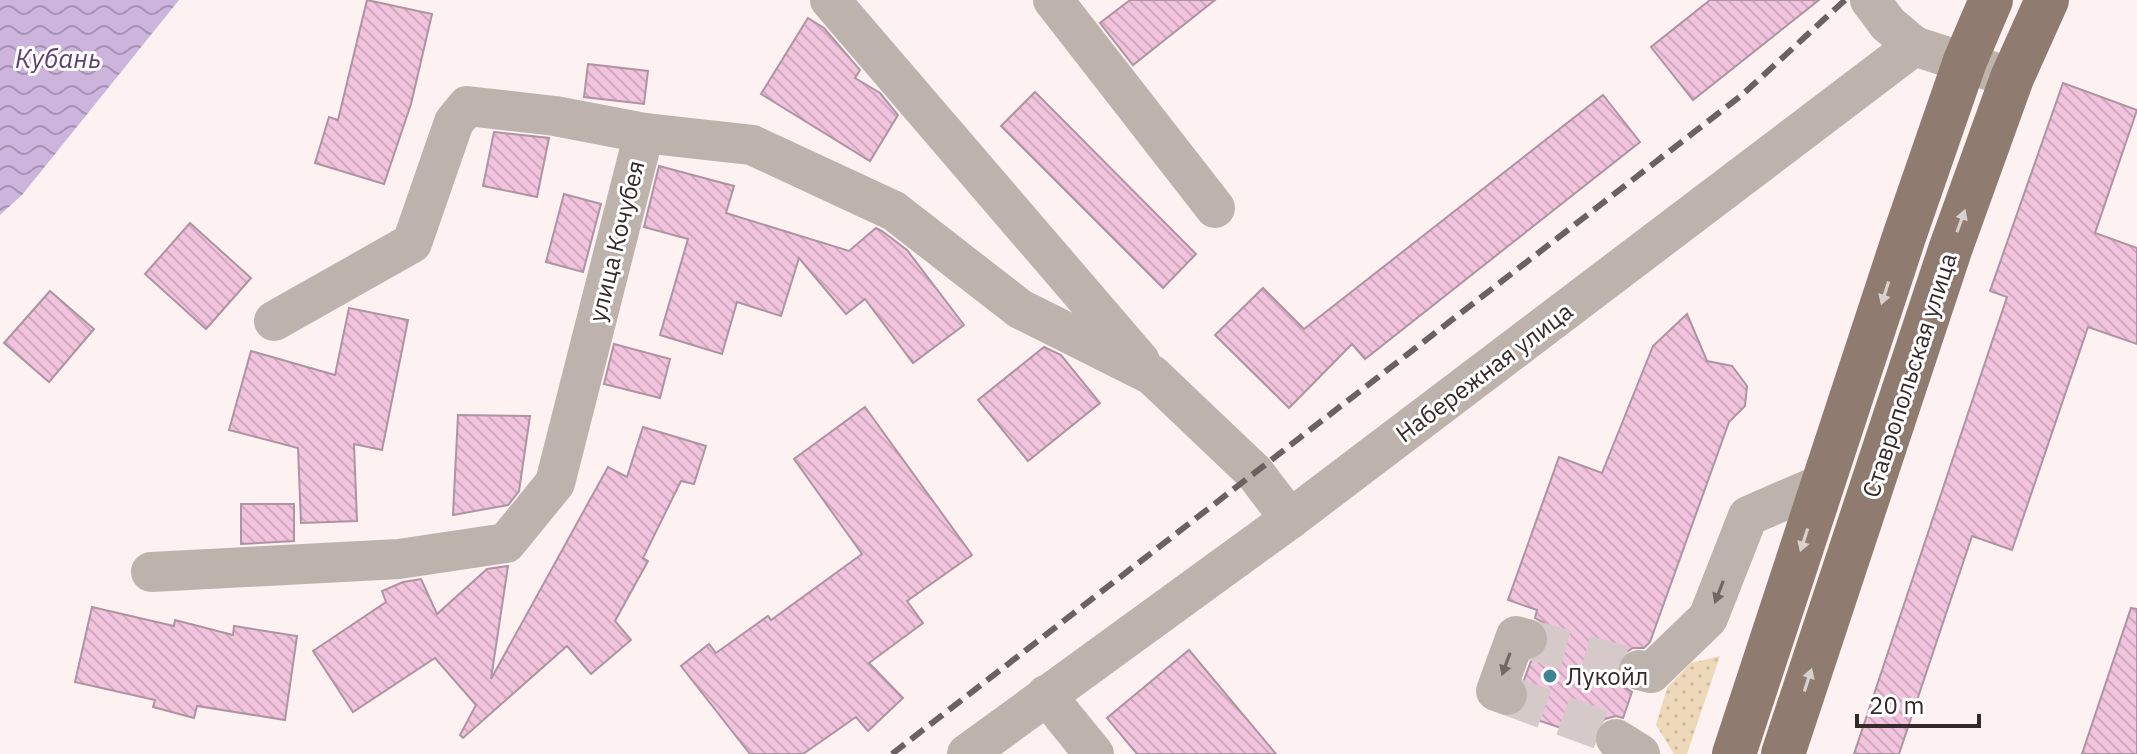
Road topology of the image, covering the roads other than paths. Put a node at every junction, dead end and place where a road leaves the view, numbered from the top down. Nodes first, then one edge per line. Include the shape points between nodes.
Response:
1 (830, 0) edge
2 (1053, 0) edge
3 (1870, 0) edge
4 (1991, 0) edge
5 (2047, 0) edge
6 (1914, 46) junction
7 (1965, 61) junction
8 (2012, 78) junction
9 (644, 133) junction
10 (1215, 208) dead end
11 (274, 321) dead end
12 (1152, 375) junction
13 (1822, 484) junction
14 (1290, 519) junction
15 (151, 572) dead end
16 (1527, 639) dead end
17 (1639, 670) tunnel mouth
18 (1046, 695) junction
19 (1507, 695) dead end
20 (967, 754) edge
21 (1094, 754) edge
22 (1734, 754) edge
23 (1783, 754) edge

1 - 12 street, улица Кочубея
2 - 10 street
3 - 6 street
4 - 7 main road, Ставропольская улица
5 - 8 main road, Ставропольская улица
6 - 7 street
6 - 14 street, Набережная улица
7 - 8 street
7 -> 13 main road, Ставропольская улица
23 -> 8 main road, Ставропольская улица
9 - 11 street via 467,106 454,122 412,243
9 - 12 street, улица Кочубея via 752,145 894,211 1020,309
9 - 15 street, улица Кочубея via 555,483 506,543 399,559
12 - 14 street, улица Кочубея via 1255,473
13 -> 17 street via 1748,516 1708,618 1651,673
13 -> 22 main road, Ставропольская улица
14 - 18 street, Набережная улица
16 -> 19 street via 1516,636 1496,691
18 - 20 street, Набережная улица
18 - 21 street

